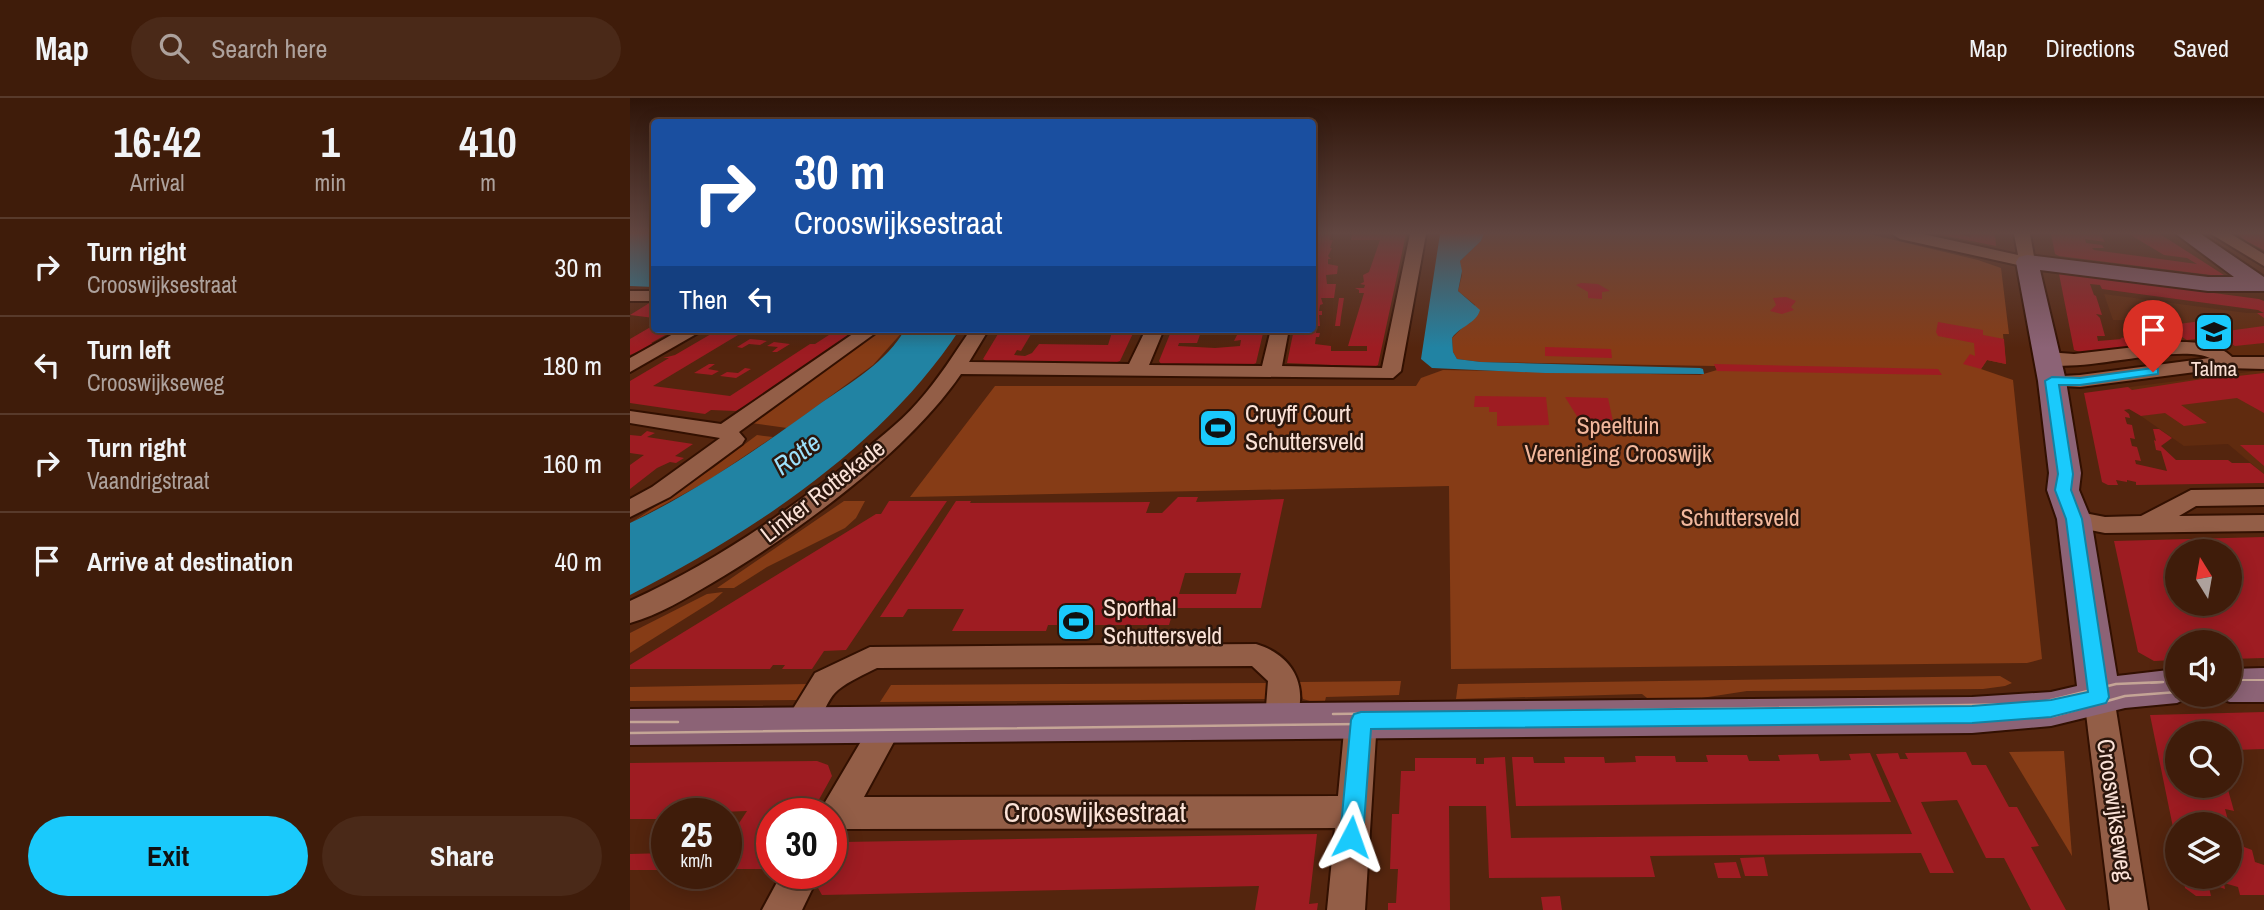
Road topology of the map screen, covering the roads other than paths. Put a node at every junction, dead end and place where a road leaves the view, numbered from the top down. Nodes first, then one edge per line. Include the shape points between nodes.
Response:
1 (1411, 272) edge
2 (2029, 272) edge
3 (2108, 272) edge
4 (2263, 279) edge
5 (630, 296) edge
6 (651, 296) edge
7 (689, 333) edge
8 (867, 333) edge
9 (978, 333) edge
10 (1153, 333) edge
11 (1279, 333) edge
12 (2264, 363) edge
13 (630, 366) edge
14 (956, 368) junction
15 (2049, 369) junction
16 (1136, 371) junction
17 (1271, 372) junction
18 (630, 417) edge
19 (725, 431) junction
20 (2264, 497) edge
21 (630, 509) edge
22 (2074, 519) junction
23 (2264, 523) edge
24 (2144, 525) junction
25 (630, 613) edge
26 (2242, 685) edge
27 (2264, 685) edge
28 (2165, 686) edge
29 (2099, 697) junction
30 (1281, 720) junction
31 (1361, 720) junction
32 (799, 725) junction
33 (887, 725) junction
34 (630, 727) edge
35 (845, 798) edge
36 (1353, 812) junction
37 (847, 818) edge
38 (793, 889) edge
39 (781, 910) edge
40 (1346, 910) edge
41 (2129, 910) edge

1 - 17 street via 1391,371
2 - 15 street, Crooswijkseweg
3 - 4 street via 2208,284
5 - 6 street
7 - 13 street
8 - 19 street
9 - 14 street, Linker Rottekade
10 - 16 street
11 - 17 street
12 - 15 street via 2227,362 2080,382
14 - 16 street
14 - 25 street, Linker Rottekade via 909,423 781,527 706,576
15 - 22 street, Crooswijkseweg via 2066,474 2064,497
16 - 17 street
18 - 19 street
19 - 21 street via 734,439
20 - 24 street via 2191,498
22 - 24 street
22 - 29 street, Crooswijkseweg
23 - 24 street
26 - 27 street
28 - 29 street
29 - 31 street via 2051,709 1972,715
29 - 41 street, Crooswijkseweg
30 - 31 street
30 - 32 street via 1285,682 1276,664 1256,655 877,657 826,682
30 - 33 street
31 - 36 street
32 - 33 street
32 - 34 street
33 - 35 street
36 - 37 street, Crooswijksestraat
36 - 40 street
38 - 39 street

